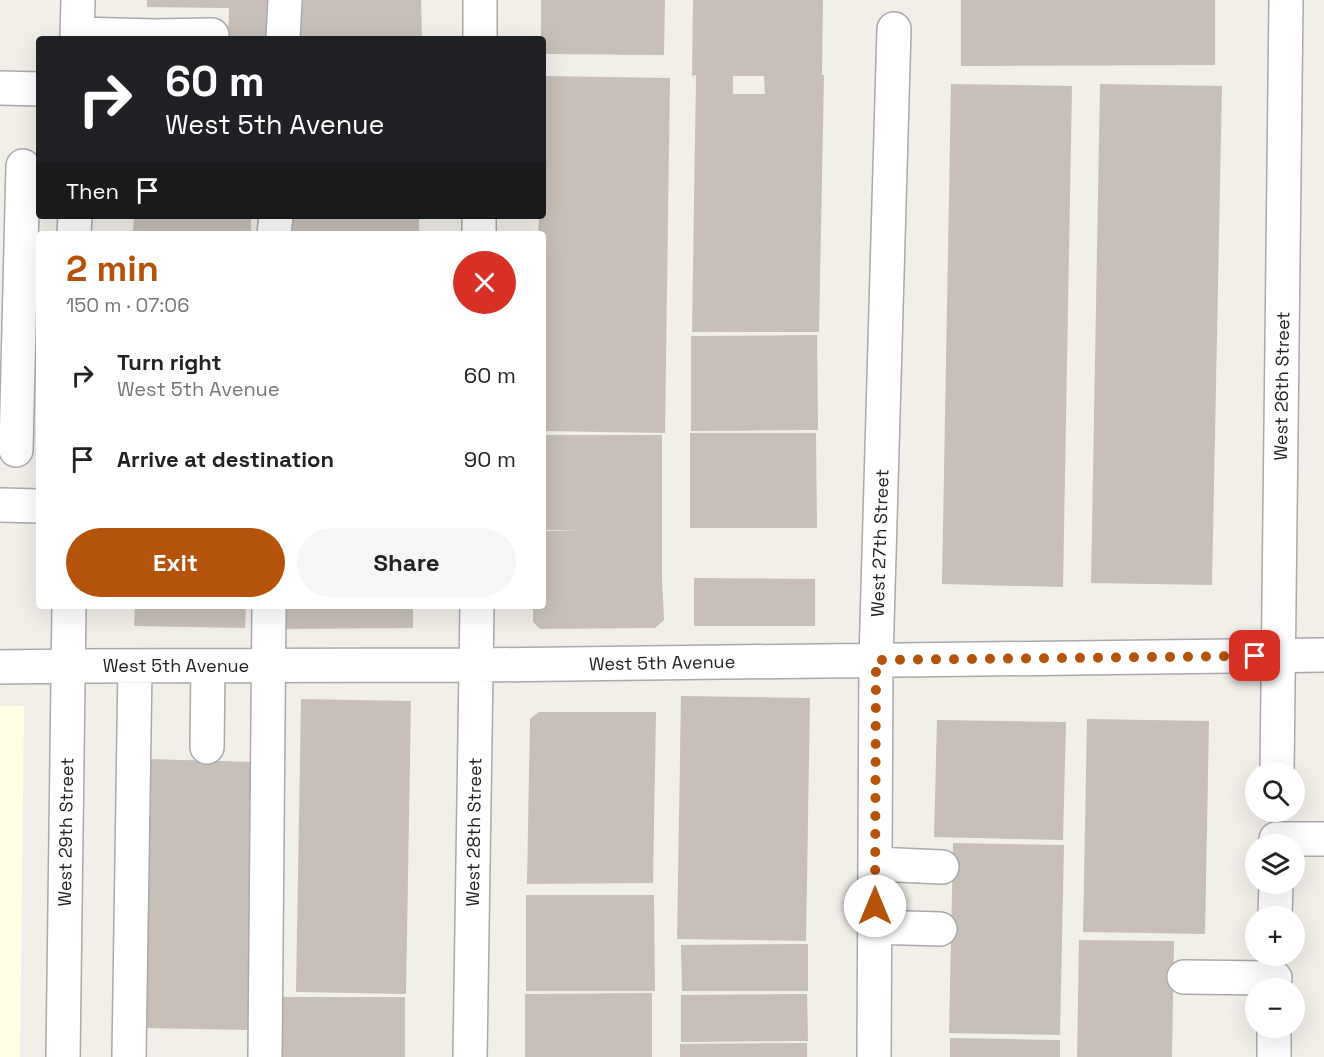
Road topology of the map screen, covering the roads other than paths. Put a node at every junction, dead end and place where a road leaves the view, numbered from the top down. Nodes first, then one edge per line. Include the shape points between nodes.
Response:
1 (78, 0) edge
2 (285, 0) edge
3 (480, 0) edge
4 (1286, 0) edge
5 (894, 28) dead end
6 (77, 36) edge
7 (184, 36) edge
8 (212, 36) edge
9 (283, 36) edge
10 (480, 36) edge
11 (0, 88) edge
12 (36, 89) edge
13 (23, 166) dead end
14 (18, 450) edge
15 (0, 505) edge
16 (36, 506) edge
17 (69, 609) edge
18 (269, 609) edge
19 (477, 609) edge
20 (1324, 655) edge
21 (1278, 656) junction
22 (876, 660) junction
23 (477, 665) junction
24 (69, 666) junction
25 (135, 666) junction
26 (208, 666) junction
27 (269, 666) junction
28 (0, 667) edge
29 (207, 747) dead end
30 (1277, 762) edge
31 (1276, 832) edge
32 (1324, 839) edge
33 (875, 864) junction
34 (942, 867) dead end
35 (875, 927) junction
36 (940, 929) dead end
37 (1275, 974) edge
38 (1184, 977) dead end
39 (1274, 1038) edge
40 (63, 1057) edge
41 (129, 1057) edge
42 (265, 1057) edge
43 (470, 1057) edge
44 (874, 1057) edge
45 (1274, 1057) edge

1 - 6 street
2 - 9 street
3 - 10 street
4 - 21 street, West 26th Street
5 - 22 street, West 27th Street
7 - 8 street
11 - 12 street
13 - 14 street
15 - 16 street
17 - 24 street, West 29th Street
18 - 27 street
19 - 23 street, West 28th Street
20 - 21 street, West 5th Avenue
21 - 22 street, West 5th Avenue
21 - 30 street, West 26th Street
22 - 23 street, West 5th Avenue
22 - 33 street, West 27th Street
23 - 27 street, West 5th Avenue
23 - 43 street, West 28th Street
24 - 25 street, West 5th Avenue
24 - 28 street, West 5th Avenue
24 - 40 street, West 29th Street
25 - 26 street, West 5th Avenue
25 - 41 street
26 - 27 street, West 5th Avenue
26 - 29 street
27 - 42 street
31 - 32 street
33 - 34 street
33 - 35 street, West 27th Street
35 - 36 street
35 - 44 street, West 27th Street
37 - 38 street
39 - 45 street

